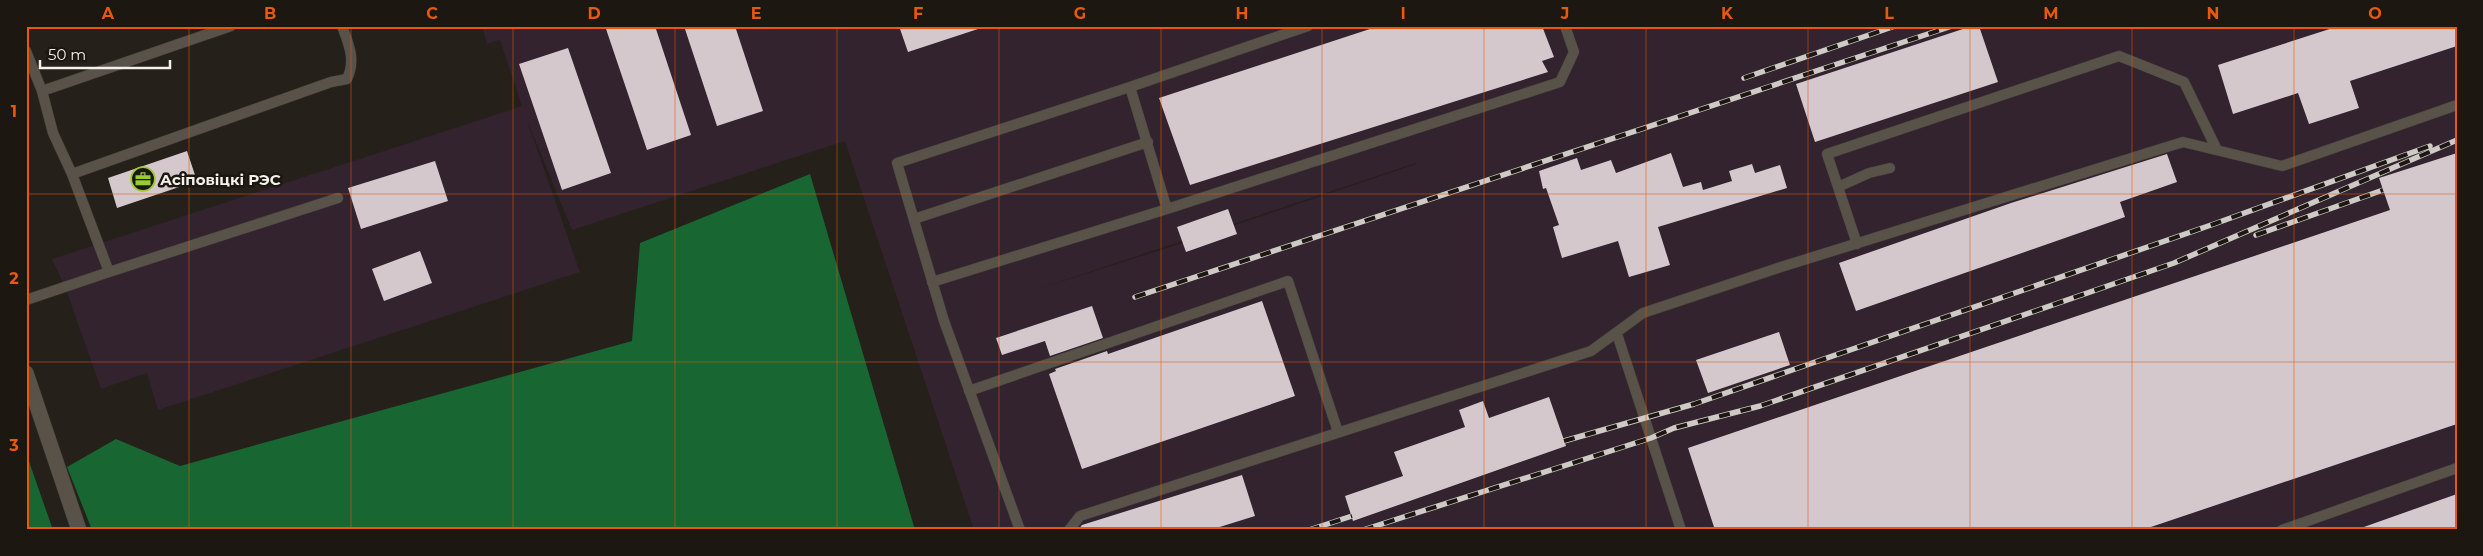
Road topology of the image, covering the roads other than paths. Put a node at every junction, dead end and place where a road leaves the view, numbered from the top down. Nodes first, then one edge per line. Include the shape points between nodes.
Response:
1 (231, 26) edge
2 (342, 26) edge
3 (1308, 26) edge
4 (1565, 26) edge
5 (26, 51) edge
6 (1130, 87) junction
7 (42, 91) junction
8 (2457, 105) edge
9 (1148, 142) junction
10 (2217, 150) junction
11 (1890, 168) dead end
12 (72, 174) junction
13 (1838, 187) junction
14 (338, 198) dead end
15 (1167, 209) junction
16 (914, 219) junction
17 (1857, 244) junction
18 (110, 272) junction
19 (932, 282) junction
20 (26, 300) edge
21 (1617, 334) junction
22 (26, 373) edge
23 (969, 391) junction
24 (1338, 432) junction
25 (2457, 468) edge
26 (79, 530) edge
27 (1020, 530) edge
28 (1069, 530) edge
29 (1681, 530) edge
30 (2282, 530) edge

1 - 7 lane
2 - 12 lane via 353,67 347,79
3 - 6 lane
4 - 15 lane via 1574,52 1560,82
5 - 7 lane
6 - 9 lane
6 - 16 lane via 897,163
7 - 12 lane via 53,134
8 - 10 lane via 2282,166
9 - 15 lane
9 - 16 lane
10 - 13 lane via 2184,82 2119,56 1827,154
10 - 17 lane via 2183,142
11 - 13 lane via 1869,173
12 - 18 lane
13 - 17 lane
14 - 18 lane
15 - 19 lane
16 - 19 lane
17 - 21 lane via 1643,313
18 - 20 lane
19 - 23 lane
21 - 24 lane via 1591,351
21 - 29 lane
22 - 26 street
23 - 24 lane via 1288,280
23 - 27 lane
24 - 28 lane via 1080,516
25 - 30 lane

